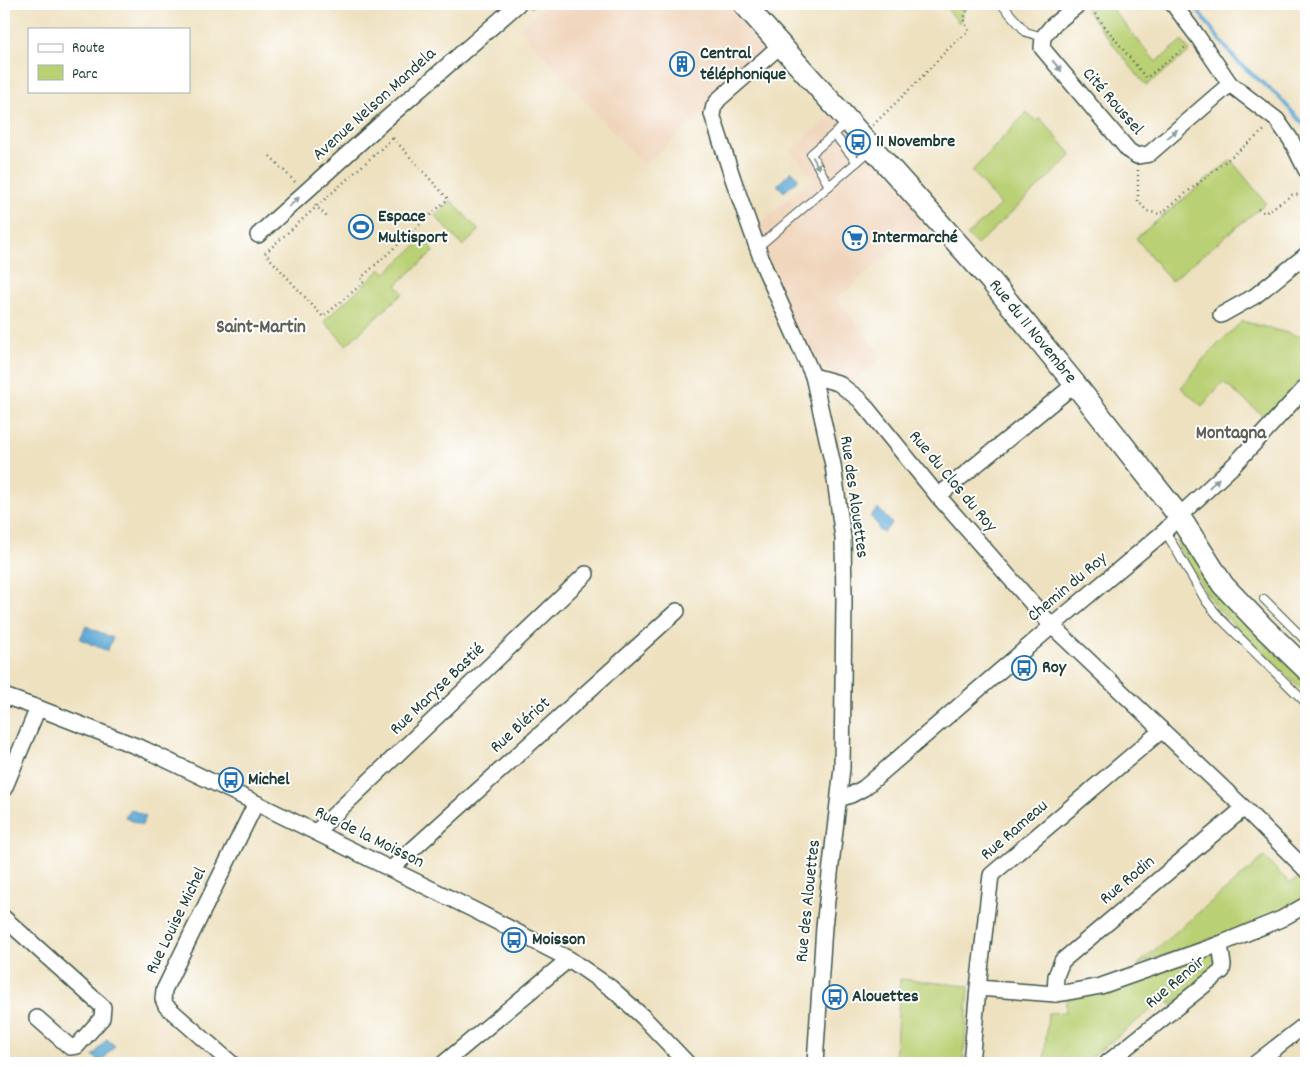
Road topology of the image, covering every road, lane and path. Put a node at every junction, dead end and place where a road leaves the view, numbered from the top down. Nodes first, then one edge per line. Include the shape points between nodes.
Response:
1 (518, 4) edge
2 (744, 4) edge
3 (970, 4) edge
4 (1078, 4) edge
5 (1086, 4) edge
6 (1173, 4) edge
7 (1004, 7) dead end
8 (1043, 37) junction
9 (1198, 37) junction
10 (781, 45) junction
11 (1230, 84) junction
12 (1277, 120) junction
13 (855, 135) junction
14 (1138, 156) junction
15 (857, 162) junction
16 (1306, 170) edge
17 (828, 186) junction
18 (1306, 194) edge
19 (1258, 209) dead end
20 (258, 235) dead end
21 (758, 247) junction
22 (1306, 255) edge
23 (361, 278) joint
24 (1221, 315) dead end
25 (813, 376) junction
26 (1074, 384) junction
27 (1306, 387) edge
28 (938, 496) junction
29 (1172, 524) junction
30 (586, 574) dead end
31 (1264, 599) dead end
32 (677, 610) dead end
33 (1052, 626) junction
34 (1306, 641) edge
35 (1306, 669) edge
36 (4, 696) edge
37 (1306, 703) edge
38 (38, 708) junction
39 (1162, 730) junction
40 (4, 789) edge
41 (839, 799) junction
42 (256, 803) junction
43 (1244, 808) junction
44 (316, 832) junction
45 (390, 869) junction
46 (1306, 870) edge
47 (1306, 905) edge
48 (4, 918) edge
49 (1220, 944) junction
50 (569, 959) junction
51 (978, 988) junction
52 (1055, 994) junction
53 (37, 1018) dead end
54 (1306, 1024) edge
55 (231, 1063) edge
56 (444, 1063) edge
57 (687, 1063) edge
58 (815, 1063) edge
59 (971, 1063) edge
60 (1107, 1063) edge
61 (1256, 1063) edge

20 -> 1 street, Avenue Nelson Mandela
2 - 10 street, Rue du 11 Novembre
3 - 13 path via 964,22 968,31 920,79
4 - 8 street
5 - 9 path via 1146,78
6 - 9 street
7 - 8 lane via 1026,32
8 -> 14 street, Cité Roussel via 1042,48 1129,151
9 - 11 street
10 - 13 street, Rue du 11 Novembre
10 - 21 street, Rue des Alouettes via 719,99 712,114
11 - 12 street
14 -> 11 street, Cité Roussel via 1149,154
12 - 14 path via 1160,214 1147,211 1138,200
12 - 16 street
13 - 15 lane
13 - 15 lane
13 -> 17 lane via 812,154
13 - 26 street, Rue du 11 Novembre via 991,281
15 - 17 lane
17 - 21 lane
18 - 19 path via 1292,195 1265,214
21 - 25 street, Rue des Alouettes
22 - 24 street via 1255,296
23 - 23 path via 364,282 323,317 265,253 392,138 448,199
25 - 28 street, Rue du Clos du Roy via 838,383 860,400
25 - 41 street, Rue des Alouettes via 833,465 843,538
26 - 28 street
26 - 29 street, Rue du 11 Novembre
29 -> 27 street, Chemin du Roy via 1235,464
28 - 33 street, Rue du Clos du Roy
29 - 33 street, Chemin du Roy
29 - 35 street, Rue du 11 Novembre via 1222,585
29 - 37 lane, Rue du 11 Novembre via 1206,601
30 - 44 street, Rue Maryse Bastié
31 - 34 lane
32 - 45 street, Rue Blériot
33 - 39 street
33 - 41 street, Chemin du Roy via 864,788
36 - 38 street, Rue de la Moisson
38 - 40 street
38 - 42 street, Rue de la Moisson via 146,750
39 - 43 street
39 - 51 street, Rue Rameau via 991,875
41 - 58 street, Rue des Alouettes via 824,927
42 - 44 street, Rue de la Moisson
42 - 55 street, Rue Louise Michel via 164,990 163,999 166,1006
43 - 46 street
43 - 52 street, Rue Rodin via 1062,961 1056,976
44 - 45 street, Rue de la Moisson
45 - 50 street, Rue de la Moisson
47 - 49 street, Rue Renoir
48 - 53 street via 103,1007 102,1018 77,1046 70,1047
49 - 52 street via 1101,986
49 - 60 street, Rue Renoir via 1222,971
50 - 56 street
50 - 57 street, Rue de la Moisson via 611,988
51 - 52 street
51 - 59 street, Rue Rameau
54 - 61 street

